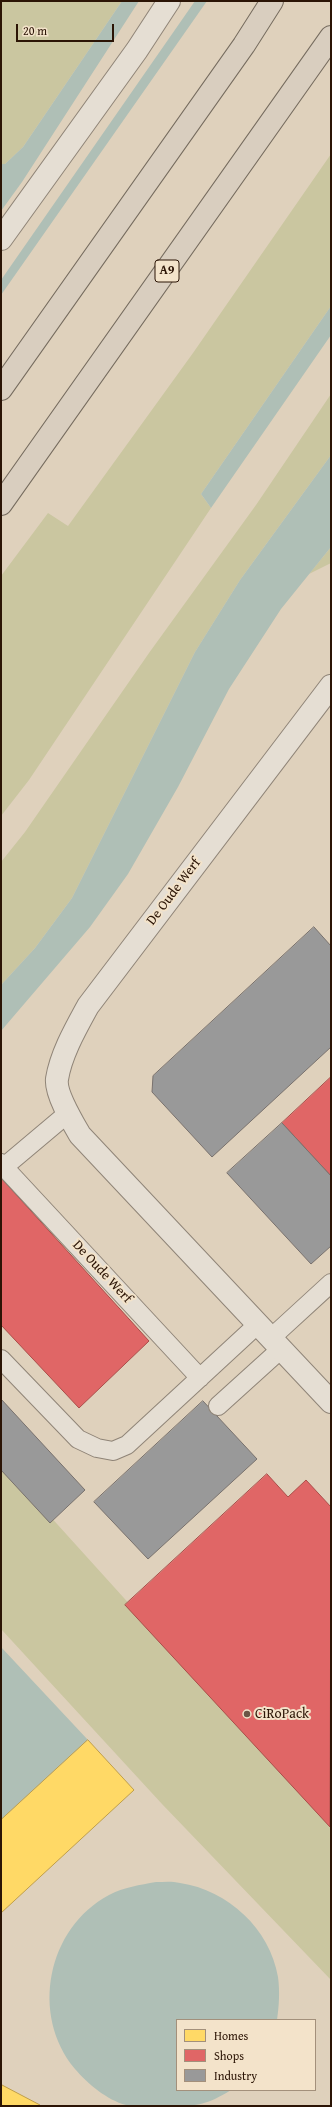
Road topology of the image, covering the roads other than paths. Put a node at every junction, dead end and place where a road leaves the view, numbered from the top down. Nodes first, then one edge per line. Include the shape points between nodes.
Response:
1 (169, 1) edge
2 (272, 1) edge
3 (331, 37) edge
4 (1, 239) edge
5 (1, 389) edge
6 (1, 504) edge
7 (331, 686) edge
8 (67, 1114) junction
9 (2, 1165) edge
10 (331, 1283) edge
11 (270, 1337) junction
12 (1, 1359) edge
13 (200, 1378) junction
14 (331, 1402) edge
15 (218, 1406) dead end

1 - 4 street via 137,50
2 - 5 highway via 244,45
3 - 6 highway, A9
7 - 8 street, De Oude Werf via 88,1006 70,1040 57,1080
8 - 9 lane, De Oude Werf
8 - 11 street, De Oude Werf via 80,1135
9 - 13 lane, De Oude Werf
10 - 11 lane
11 - 13 lane
11 - 14 street, De Oude Werf
11 - 15 lane
12 - 13 lane via 78,1439 97,1448 113,1451 127,1445

